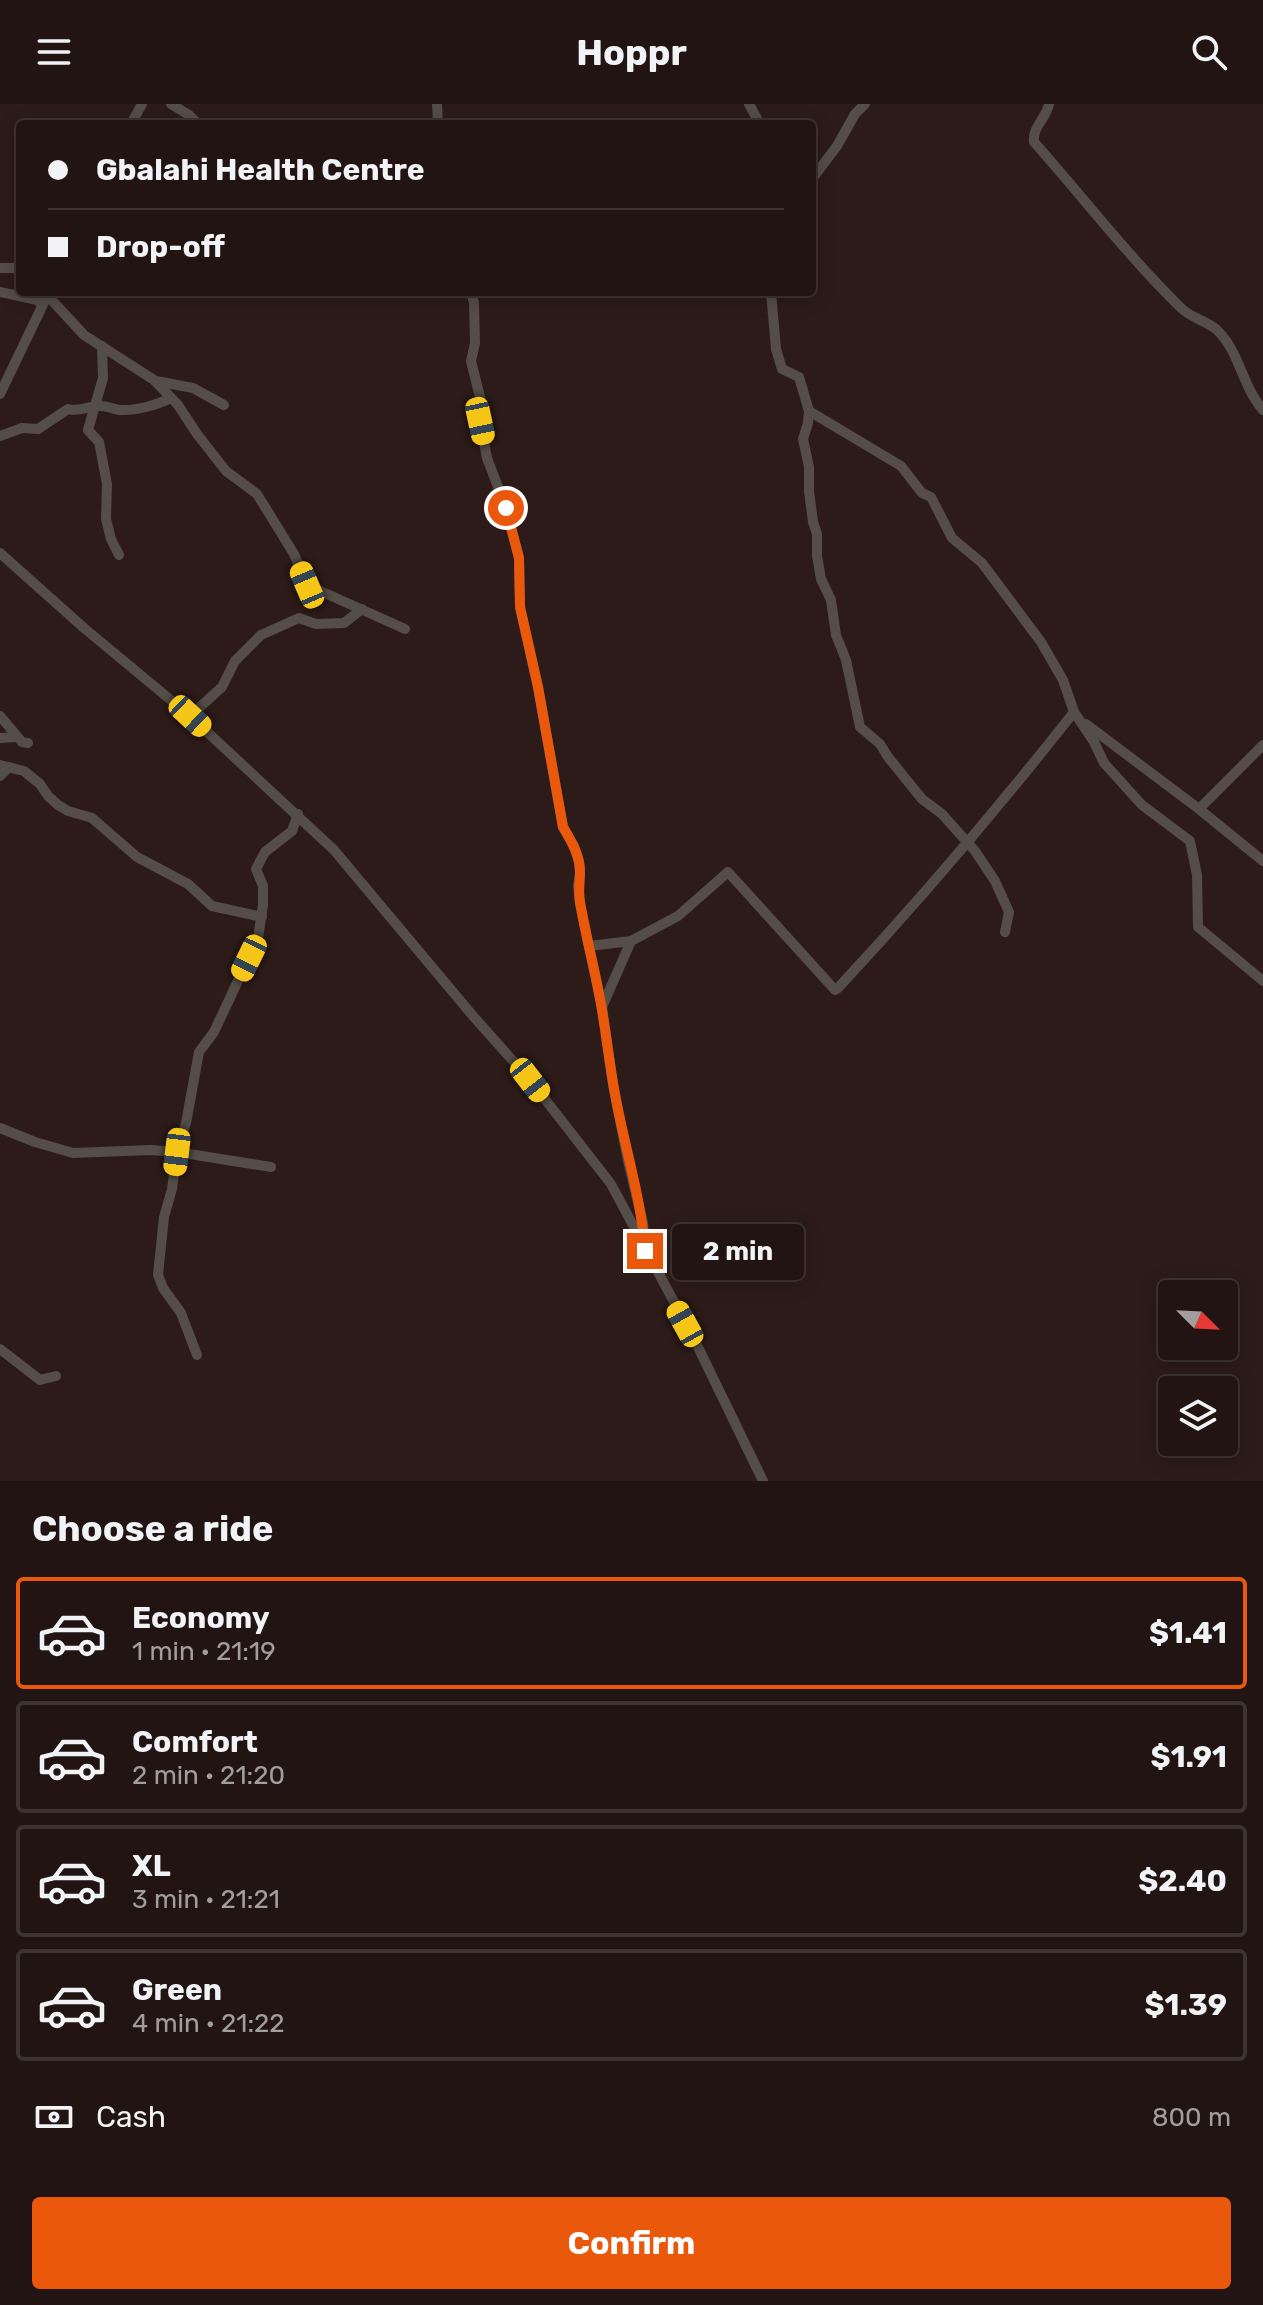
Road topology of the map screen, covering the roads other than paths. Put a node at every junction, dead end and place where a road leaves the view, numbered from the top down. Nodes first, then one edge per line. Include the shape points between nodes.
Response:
1 (171, 104) edge
2 (865, 104) edge
3 (1049, 104) edge
4 (194, 120) edge
5 (816, 174) edge
6 (18, 296) edge
7 (472, 296) edge
8 (771, 296) edge
9 (46, 297) edge
10 (102, 346) junction
11 (154, 380) junction
12 (0, 394) edge
13 (171, 398) junction
14 (224, 405) dead end
15 (96, 406) junction
16 (1263, 410) edge
17 (809, 411) junction
18 (0, 436) edge
19 (0, 553) edge
20 (119, 555) dead end
21 (362, 609) junction
22 (405, 629) dead end
23 (0, 716) edge
24 (190, 716) junction
25 (1078, 716) junction
26 (17, 737) junction
27 (0, 738) edge
28 (28, 743) dead end
29 (1263, 745) edge
30 (5, 766) edge
31 (0, 776) edge
32 (1199, 809) junction
33 (298, 814) junction
34 (967, 842) junction
35 (1263, 861) edge
36 (262, 917) junction
37 (1005, 932) dead end
38 (631, 941) junction
39 (589, 946) junction
40 (1263, 981) edge
41 (602, 1007) junction
42 (0, 1128) edge
43 (177, 1152) junction
44 (271, 1167) dead end
45 (645, 1251) junction
46 (0, 1349) edge
47 (197, 1355) dead end
48 (56, 1376) dead end
49 (763, 1481) edge

1 - 4 street
2 - 5 street
3 - 16 street via 1034,142 1122,247 1185,311 1217,330
6 - 9 street
7 - 39 street via 471,361 482,405 480,421 519,558 520,607 563,827 579,861
8 - 17 street via 782,369 799,377
9 - 10 street
9 - 12 street
10 - 11 street
10 - 15 street via 103,378
11 - 13 street
11 - 14 street via 193,388
13 - 15 street via 134,409
13 - 21 street via 226,471 257,494 307,585
15 - 18 street via 68,409 38,429
15 - 20 street via 88,430 99,442 107,484 106,519
17 - 25 street via 893,460 931,497 952,538 982,563 1041,642
17 - 34 street via 803,439 817,556 860,727
19 - 24 street
21 - 22 street
21 - 24 street via 344,623 316,624 299,618 261,635 235,661 222,687
23 - 26 street
24 - 33 street
25 - 32 street
25 - 34 street
25 - 40 street via 1104,763 1142,805 1190,841 1198,927
26 - 27 street
26 - 28 street
29 - 32 street
30 - 31 street
30 - 36 street via 24,771 58,805 92,818 137,857 188,884 212,906
32 - 35 street
33 - 36 street via 292,831 265,852 256,869 263,886
33 - 45 street via 355,873 605,1174
34 - 37 street via 1009,912
34 - 38 street via 836,989 728,872 678,916
36 - 43 street via 249,958 199,1052
38 - 39 street
38 - 41 street
39 - 41 street
41 - 45 street
42 - 43 street via 73,1153
43 - 44 street
43 - 47 street via 158,1275 181,1313
45 - 49 street
46 - 48 street via 40,1380

